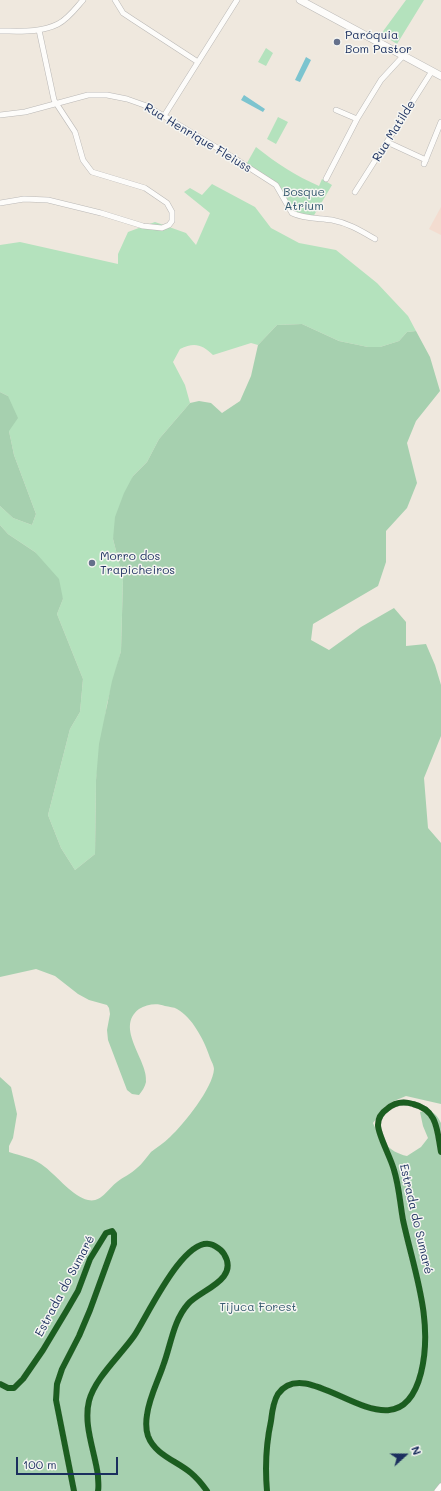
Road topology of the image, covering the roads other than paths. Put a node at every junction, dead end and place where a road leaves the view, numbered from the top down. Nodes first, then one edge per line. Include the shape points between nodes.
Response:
1 (83, 0) edge
2 (115, 0) edge
3 (237, 0) edge
4 (300, 0) edge
5 (39, 30) junction
6 (0, 31) edge
7 (404, 55) junction
8 (198, 62) junction
9 (432, 71) junction
10 (441, 76) edge
11 (56, 104) junction
12 (336, 110) dead end
13 (0, 115) edge
14 (164, 116) junction
15 (357, 119) junction
16 (441, 122) edge
17 (387, 142) junction
18 (326, 179) dead end
19 (355, 192) dead end
20 (0, 203) edge
21 (375, 240) dead end
22 (441, 1152) edge
23 (0, 1384) edge
24 (441, 1486) edge
25 (74, 1491) edge
26 (98, 1491) edge
27 (207, 1491) edge
28 (267, 1491) edge
29 (437, 1491) edge

1 - 5 street via 59,24
2 - 8 street via 123,13
3 - 8 street
4 - 7 street
5 - 6 street
5 - 11 street
7 - 9 street
7 - 15 street via 381,80
8 - 14 street
9 - 10 street
9 - 17 street, Rua Matilde
11 - 13 street, Rua Henrique Fleiuss
11 - 14 street, Rua Henrique Fleiuss via 88,95 108,95 127,98
11 - 20 street via 75,132 87,167 92,172 145,188 167,203 172,212 172,221 162,228 143,226 48,200 24,198
12 - 15 street
14 - 21 street, Rua Henrique Fleiuss via 276,185 292,213 334,220 357,228
15 - 18 street
16 - 17 street via 425,162
17 - 19 street, Rua Matilde
22 - 28 street, Estrada do Sumaré via 436,1124 426,1109 401,1102 379,1116 378,1126 394,1168 425,1316 421,1374 412,1396 393,1410 381,1411 302,1382 285,1387 274,1401 267,1440
23 - 25 street, Estrada do Sumaré via 14,1388 23,1379 78,1291 90,1259 106,1233 112,1231 114,1244 101,1281 57,1384 56,1400
24 - 29 street
26 - 27 street via 97,1467 88,1417 89,1402 95,1384 135,1335 162,1286 177,1266 201,1244 209,1243 221,1249 226,1258 225,1275 191,1300 177,1319 147,1415 148,1434 152,1444 162,1454 191,1472

